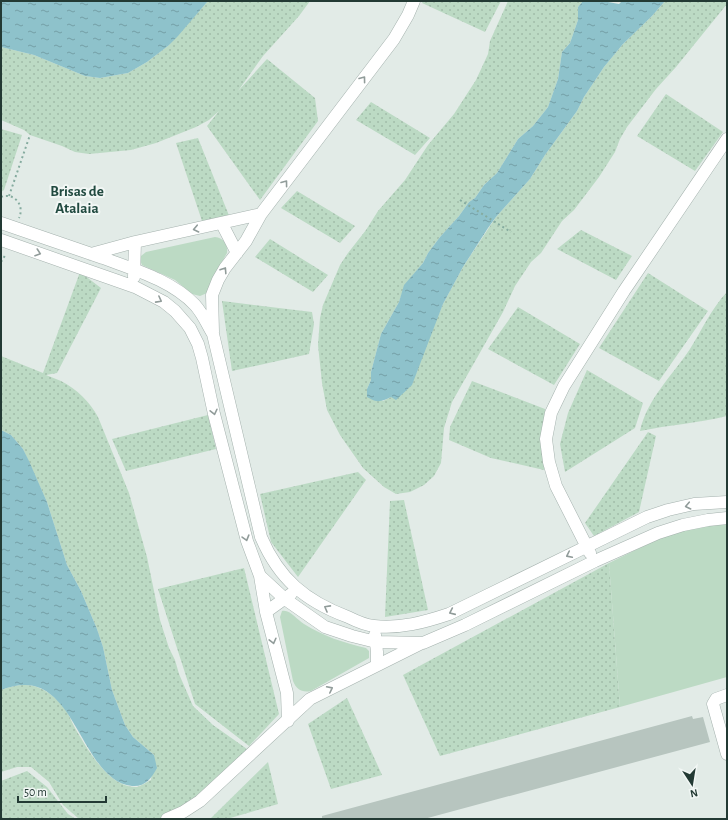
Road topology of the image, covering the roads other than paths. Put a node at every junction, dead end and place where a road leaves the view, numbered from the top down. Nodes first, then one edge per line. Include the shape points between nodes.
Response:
1 (414, 1) edge
2 (727, 140) edge
3 (261, 214) junction
4 (1, 223) edge
5 (222, 224) junction
6 (1, 240) edge
7 (135, 242) junction
8 (237, 253) junction
9 (90, 254) junction
10 (134, 270) junction
11 (135, 287) junction
12 (212, 295) junction
13 (195, 305) junction
14 (175, 311) junction
15 (212, 334) junction
16 (727, 502) edge
17 (727, 518) edge
18 (586, 547) junction
19 (595, 561) junction
20 (260, 576) junction
21 (298, 590) junction
22 (285, 599) junction
23 (266, 612) junction
24 (373, 626) junction
25 (376, 642) junction
26 (423, 643) junction
27 (377, 665) junction
28 (287, 693) junction
29 (727, 695) edge
30 (310, 699) junction
31 (288, 721) junction
32 (727, 754) edge
33 (167, 819) edge

3 -> 1 street via 394,39
2 - 18 street via 624,291 564,386 551,413 546,439 549,462 556,486
3 - 5 street
3 - 8 street
4 - 9 street
5 -> 7 street
5 - 8 street
6 -> 11 street
7 - 9 street
7 - 10 street
12 -> 8 street via 225,268
9 - 10 street
10 - 11 street
10 - 13 street via 166,283
11 -> 14 street via 164,302
12 - 13 street
12 - 15 street
13 - 14 street
13 - 15 street
14 -> 20 street via 190,328 200,351 245,534
15 - 21 street via 262,537 273,560
16 -> 18 street via 694,504 668,510 647,517
17 - 19 street via 683,525 658,533
18 - 19 street
18 -> 24 street via 449,614 420,623
19 - 26 street
20 - 22 street
20 - 23 street
21 - 22 street
24 -> 21 street via 334,612
22 - 23 street
22 - 25 street via 326,627
23 -> 28 street
24 - 25 street
25 - 26 street
25 - 27 street
26 - 27 street
30 -> 27 street
28 - 30 street via 298,699
28 - 31 street
29 - 32 street via 716,699 713,704
30 - 31 street
31 - 33 street via 200,801

